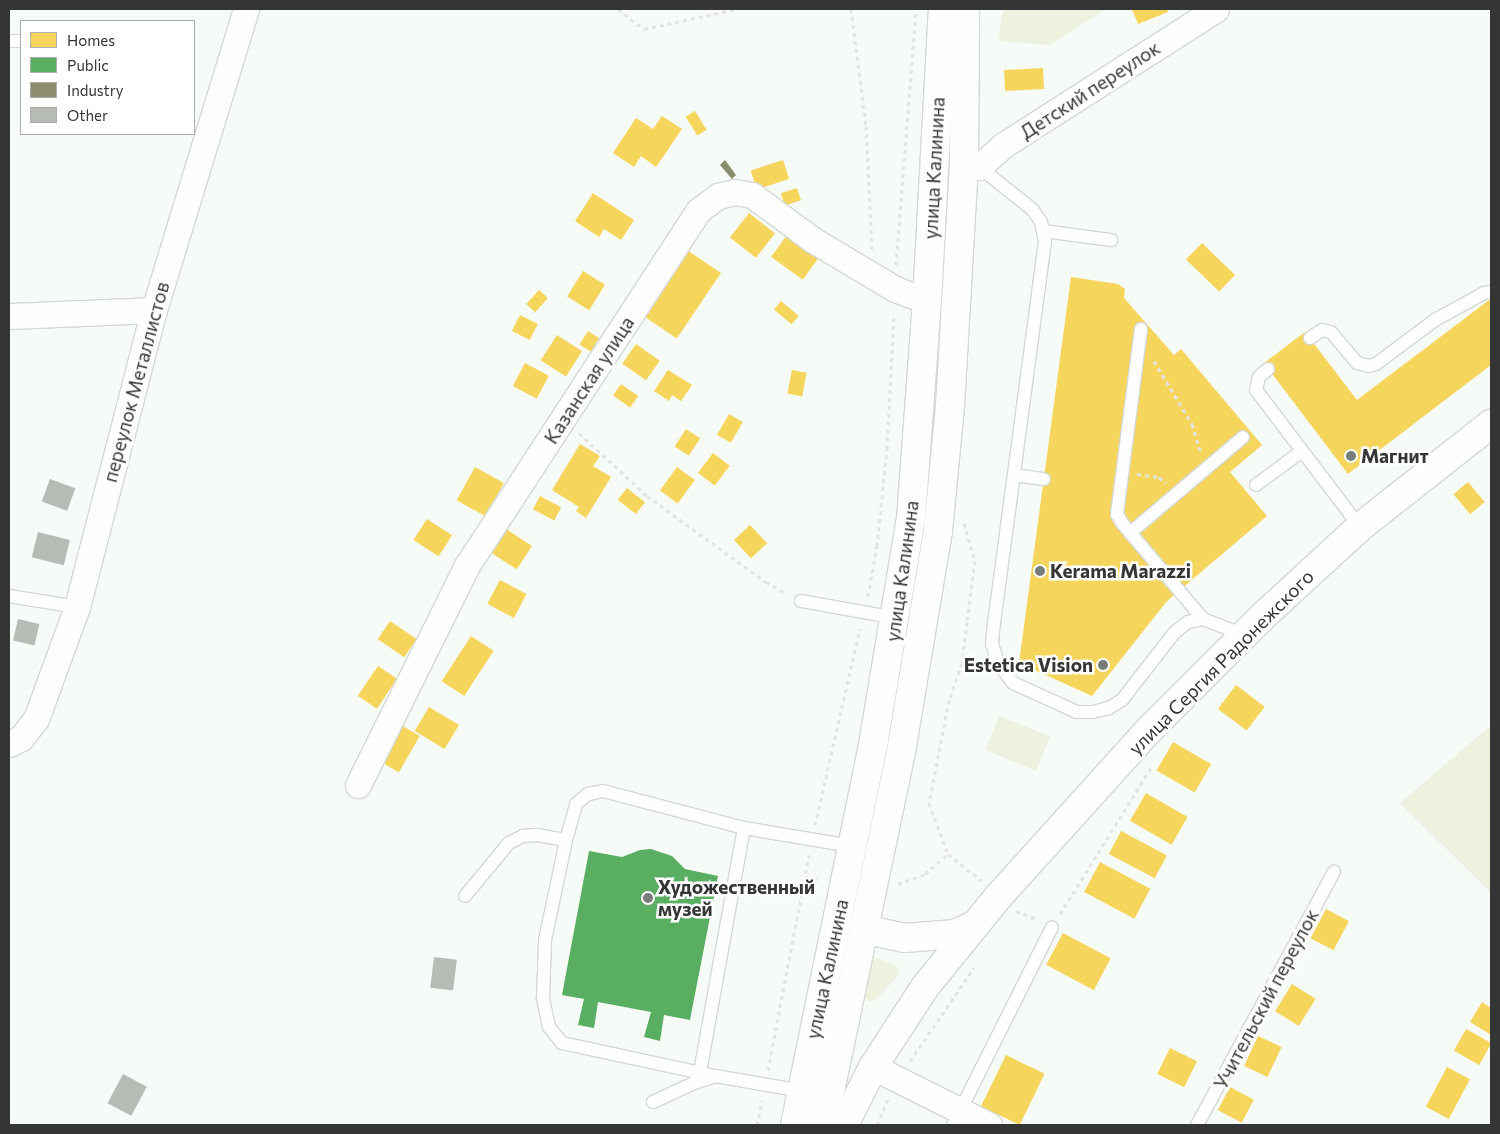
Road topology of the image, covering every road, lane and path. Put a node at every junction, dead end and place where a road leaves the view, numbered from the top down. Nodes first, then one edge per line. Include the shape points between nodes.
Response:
1 (246, 9) edge
2 (618, 9) edge
3 (737, 9) edge
4 (850, 9) edge
5 (916, 9) edge
6 (943, 9) edge
7 (965, 9) edge
8 (1216, 9) edge
9 (972, 166) junction
10 (1044, 231) junction
11 (1111, 240) dead end
12 (885, 273) junction
13 (1491, 292) edge
14 (927, 301) junction
15 (894, 307) dead end
16 (154, 310) junction
17 (9, 316) edge
18 (1141, 333) joint
19 (1310, 338) dead end
20 (1268, 369) dead end
21 (564, 420) junction
22 (1491, 424) edge
23 (1243, 437) dead end
24 (1302, 451) junction
25 (1205, 470) junction
26 (1122, 472) junction
27 (1014, 475) junction
28 (1044, 479) dead end
29 (1256, 485) dead end
30 (1175, 494) junction
31 (1360, 527) junction
32 (1130, 533) junction
33 (9, 596) edge
34 (801, 601) joint
35 (866, 604) dead end
36 (77, 607) junction
37 (896, 618) junction
38 (1203, 619) junction
39 (862, 622) dead end
40 (1244, 635) junction
41 (9, 744) edge
42 (1157, 757) dead end
43 (358, 784) dead end
44 (929, 803) dead end
45 (744, 828) junction
46 (814, 829) dead end
47 (566, 840) junction
48 (852, 846) junction
49 (810, 850) dead end
50 (948, 854) junction
51 (1334, 872) dead end
52 (805, 876) junction
53 (829, 881) dead end
54 (986, 884) dead end
55 (889, 887) dead end
56 (465, 896) dead end
57 (1009, 918) dead end
58 (836, 924) junction
59 (974, 926) junction
60 (1052, 927) junction
61 (863, 928) junction
62 (905, 938) junction
63 (975, 967) dead end
64 (925, 988) junction
65 (907, 1065) dead end
66 (873, 1067) junction
67 (700, 1072) junction
68 (715, 1076) junction
69 (766, 1079) dead end
70 (892, 1090) dead end
71 (802, 1092) junction
72 (762, 1099) dead end
73 (653, 1102) dead end
74 (956, 1118) edge
75 (757, 1125) edge
76 (794, 1125) edge
77 (824, 1125) edge
78 (844, 1125) edge
79 (877, 1125) edge
80 (989, 1125) edge
81 (1197, 1125) edge

1 - 16 street, переулок Металлистов
2 - 3 path via 644,29
4 - 12 path
5 - 12 path
6 - 14 main road, улица Калинина
7 - 9 main road, улица Калинина
8 - 9 street, Детский переулок
9 - 10 lane via 1032,210
9 - 61 main road, улица Калинина via 938,531 901,752
10 - 11 lane
10 - 27 lane
12 - 14 street, Казанская улица via 895,289
12 - 21 street, Казанская улица via 814,240 752,195 735,192 718,196 699,210
13 - 19 lane via 1435,320 1369,366 1357,363 1331,332 1322,330
14 - 37 main road, улица Калинина via 911,519
15 - 35 path via 887,449 877,546
16 - 17 street
16 - 36 street, переулок Металлистов
18 - 25 path via 1192,424
18 - 26 lane
20 - 24 lane via 1257,380 1256,390
21 - 34 path via 647,496 766,582
21 - 43 street, Казанская улица via 466,567
22 - 31 main road, улица Сергия Радонежского
23 - 25 lane
24 - 29 lane
24 - 31 lane
25 - 30 lane
26 - 30 path via 1159,477
26 - 32 lane via 1117,514
27 - 28 lane
27 - 38 lane via 992,644 998,663 1013,682 1077,712 1101,711 1122,700 1182,626
30 - 32 lane
31 - 40 main road, улица Сергия Радонежского
32 - 38 lane
33 - 36 lane
34 - 37 lane
36 - 41 street, переулок Металлистов via 36,719 21,738
37 - 48 main road, улица Калинина
38 - 40 lane
39 - 46 path
40 - 59 main road, улица Сергия Радонежского via 1150,729
42 - 60 path
44 - 50 path
45 - 47 lane via 603,791 588,794 576,804
45 - 48 lane
45 - 67 lane
47 - 56 lane via 537,835 523,836 510,843
47 - 67 lane via 545,940 543,998 549,1026 562,1043
48 - 58 main road, улица Калинина
49 - 52 path
50 - 54 path
50 - 55 path via 924,874
51 - 81 lane, Учительский переулок
52 - 53 path
52 - 69 path
57 - 60 path via 1015,910
58 - 61 main road, улица Сергия Радонежского
58 - 71 main road, улица Калинина
59 - 62 main road, улица Сергия Радонежского via 954,934
59 - 64 main road, улица Сергия Радонежского
60 - 74 lane
61 - 62 main road, улица Сергия Радонежского
61 - 77 main road, улица Калинина
62 - 64 main road via 922,958
63 - 65 path
64 - 66 main road, улица Сергия Радонежского
66 - 74 street
66 - 78 main road, улица Сергия Радонежского
67 - 68 lane
68 - 71 lane
68 - 73 lane
70 - 79 path
71 - 76 main road, улица Калинина
72 - 75 path
74 - 80 street

